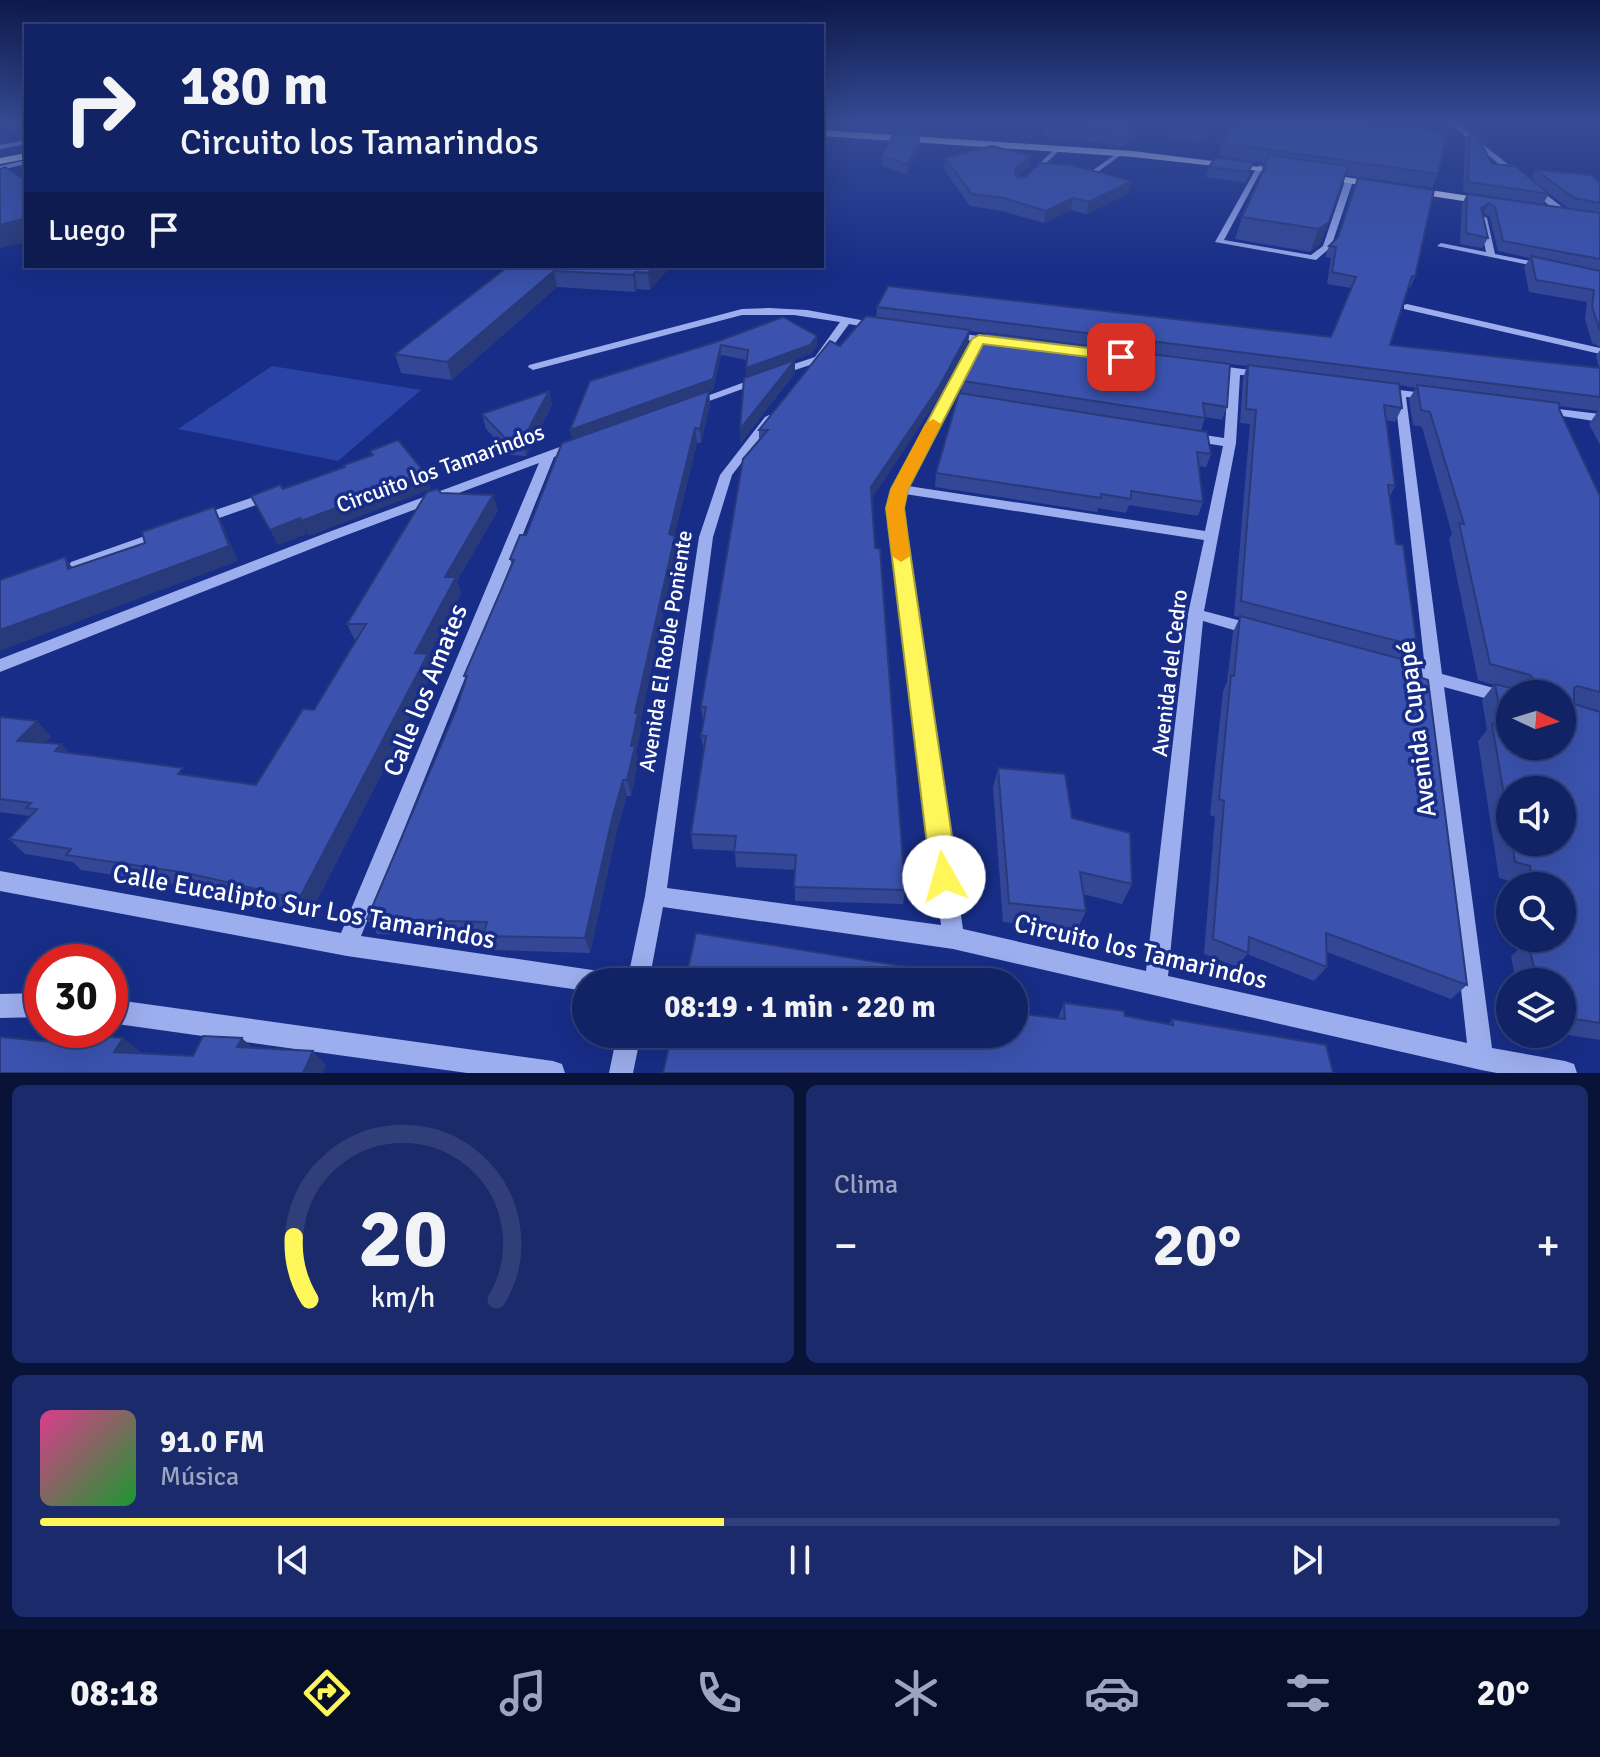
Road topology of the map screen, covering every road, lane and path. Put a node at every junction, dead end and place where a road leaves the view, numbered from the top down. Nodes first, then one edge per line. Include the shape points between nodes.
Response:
1 (1031, 173) edge
2 (1073, 173) edge
3 (1093, 173) edge
4 (1257, 173) edge
5 (1299, 173) edge
6 (1514, 173) edge
7 (1349, 181) junction
8 (1018, 185) edge
9 (1502, 203) edge
10 (1533, 208) edge
11 (1564, 213) junction
12 (1576, 215) edge
13 (1483, 218) edge
14 (1441, 246) dead end
15 (1491, 256) junction
16 (1553, 268) edge
17 (1407, 307) edge
18 (846, 321) junction
19 (890, 327) edge
20 (935, 333) edge
21 (979, 339) junction
22 (1009, 343) edge
23 (1600, 351) edge
24 (818, 359) junction
25 (533, 367) dead end
26 (1205, 367) edge
27 (1235, 371) junction
28 (1280, 377) edge
29 (799, 382) edge
30 (1370, 389) edge
31 (1400, 393) junction
32 (1446, 398) edge
33 (781, 405) edge
34 (683, 407) edge
35 (1524, 408) edge
36 (1555, 411) junction
37 (1600, 418) edge
38 (1561, 425) edge
39 (1183, 435) edge
40 (594, 439) edge
41 (1230, 443) junction
42 (549, 455) junction
43 (900, 489) junction
44 (279, 492) edge
45 (192, 523) edge
46 (177, 528) edge
47 (1212, 537) junction
48 (76, 565) edge
49 (1196, 614) junction
50 (1271, 634) edge
51 (0, 666) edge
52 (1392, 666) edge
53 (1437, 678) junction
54 (1496, 694) edge
55 (0, 881) edge
56 (655, 896) junction
57 (953, 938) junction
58 (347, 945) junction
59 (641, 968) edge
60 (572, 978) edge
61 (1156, 982) junction
62 (24, 1005) edge
63 (0, 1006) edge
64 (128, 1014) edge
65 (626, 1048) edge
66 (1481, 1058) junction
67 (553, 1073) edge
68 (621, 1073) edge
69 (1565, 1073) edge

1 - 8 street
2 - 3 street
4 - 7 street via 1219,242 1313,258 1327,247
5 - 7 main road
6 - 11 street
7 - 9 main road
10 - 11 main road
11 - 12 main road
13 - 15 street
14 - 15 street
15 - 16 street
17 - 23 street
18 - 19 street
18 - 24 street
18 - 25 street via 797,311 742,312
20 - 21 street
21 - 22 street
21 - 43 street via 954,400
24 - 29 street
24 - 34 street
26 - 27 street
27 - 28 street
27 - 41 street, Avenida del Cedro
30 - 31 street
31 - 32 street
31 - 53 street, Avenida Cupapé
33 - 56 street, Avenida El Roble Poniente via 726,475 706,537
35 - 36 street
36 - 37 street
36 - 38 street
39 - 41 street
40 - 42 street, Circuito los Tamarindos
41 - 47 street, Avenida del Cedro
42 - 51 street, Circuito los Tamarindos
42 - 58 street, Calle los Amates
43 - 47 street
43 - 57 street via 895,508 898,538
44 - 45 street
46 - 48 street
47 - 49 street, Avenida del Cedro
49 - 50 street
49 - 61 street, Avenida del Cedro
52 - 53 street
53 - 54 street
53 - 66 street, Avenida Cupapé
55 - 58 street, Calle Eucalipto Sur Los Tamarindos
56 - 57 street, Circuito los Tamarindos
56 - 59 street, Avenida El Roble Poniente
57 - 61 street, Circuito los Tamarindos
58 - 60 street, Calle Eucalipto Sur Los Tamarindos
61 - 66 street, Circuito los Tamarindos
62 - 63 street
64 - 67 street
65 - 68 street
66 - 69 street, Circuito los Tamarindos

